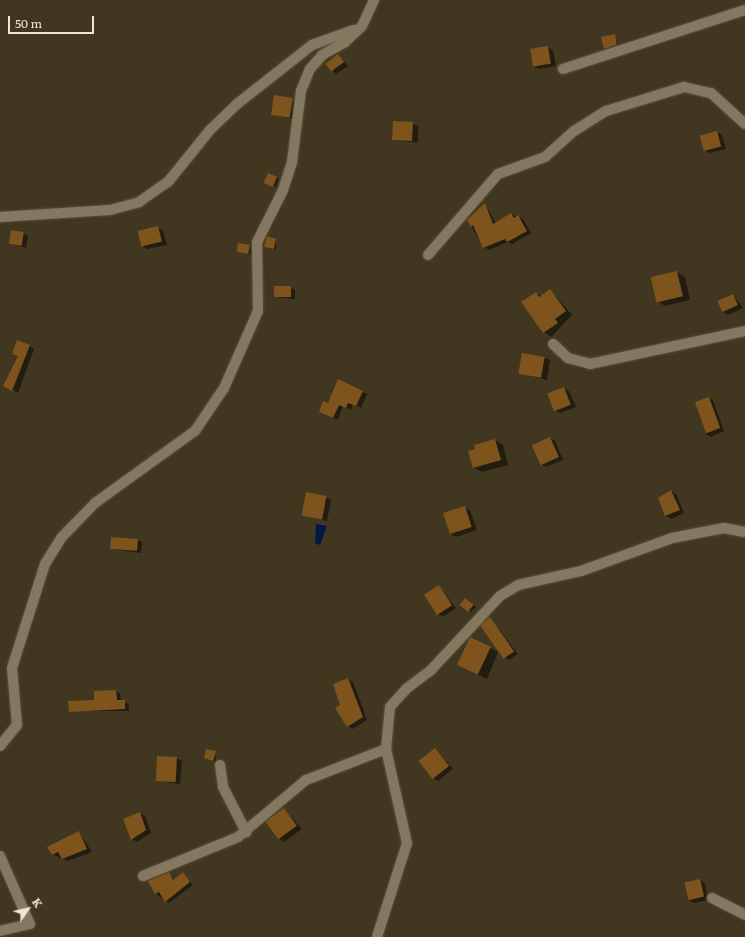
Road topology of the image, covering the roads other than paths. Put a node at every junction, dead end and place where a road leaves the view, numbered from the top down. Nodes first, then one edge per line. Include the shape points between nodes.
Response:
1 (374, 0) edge
2 (745, 10) edge
3 (362, 26) junction
4 (563, 69) dead end
5 (745, 124) edge
6 (0, 217) edge
7 (428, 255) dead end
8 (745, 331) edge
9 (554, 344) dead end
10 (745, 532) edge
11 (0, 746) edge
12 (386, 749) junction
13 (220, 765) dead end
14 (246, 832) junction
15 (0, 856) edge
16 (143, 876) dead end
17 (712, 898) dead end
18 (745, 915) edge
19 (0, 931) edge
20 (377, 937) edge

1 - 3 street
2 - 4 street
3 - 6 street via 312,45 237,104 210,130 168,182 139,202 110,210
3 - 11 street via 345,42 322,55 310,69 301,91 292,162 283,190 257,242 258,311 224,388 195,430 95,503 61,538 45,564 12,668 17,725
5 - 7 street via 711,93 684,87 606,111 574,131 545,157 498,174
8 - 9 street via 590,364 568,358
10 - 12 street via 724,528 672,538 581,571 518,585 500,596 431,670 406,689 390,707
12 - 14 street via 306,780
12 - 20 street via 407,843
13 - 14 street via 223,787
14 - 16 street
15 - 19 street via 30,924
17 - 18 street

